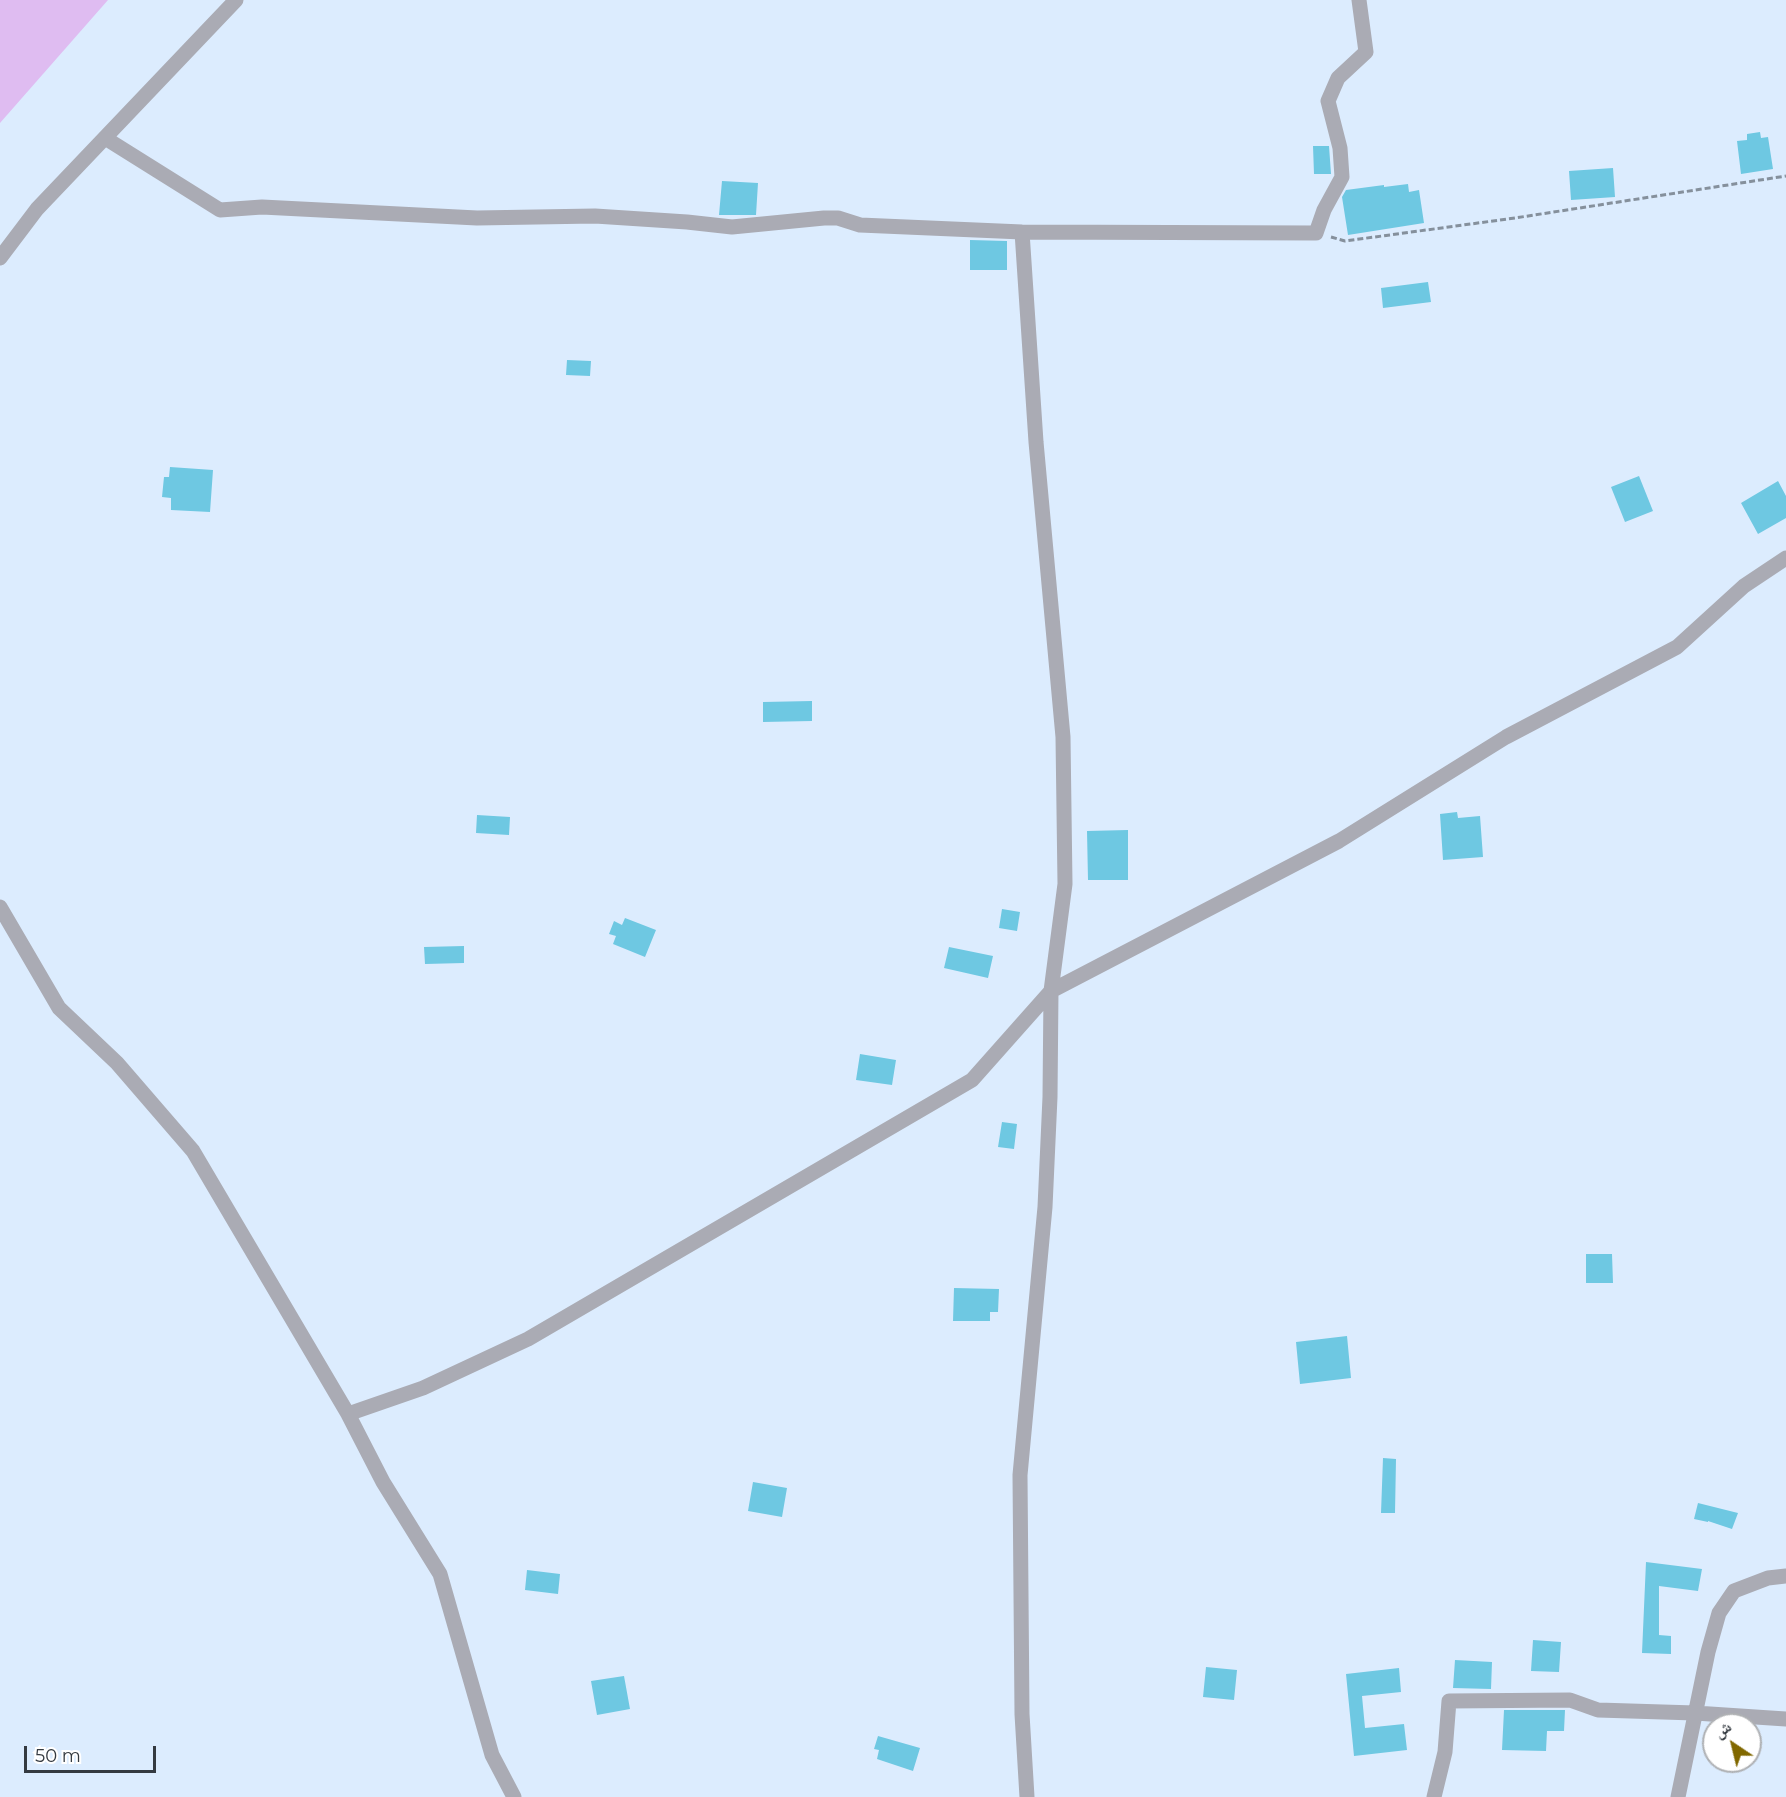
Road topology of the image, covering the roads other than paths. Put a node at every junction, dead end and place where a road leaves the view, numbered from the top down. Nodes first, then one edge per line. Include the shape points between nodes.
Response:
1 (236, 0) edge
2 (1359, 0) edge
3 (105, 138) junction
4 (1022, 232) junction
5 (0, 258) edge
6 (1786, 558) edge
7 (0, 907) edge
8 (1051, 991) junction
9 (348, 1414) junction
10 (1786, 1576) edge
11 (1695, 1713) junction
12 (1786, 1719) edge
13 (514, 1797) edge
14 (1027, 1797) edge
15 (1434, 1797) edge
16 (1678, 1797) edge

1 - 3 street
2 - 4 street via 1366,52 1338,78 1328,101 1340,148 1341,177 1316,232
3 - 4 street via 220,210 262,207 477,218 595,216 732,227 838,218 860,225
3 - 5 street via 37,209
4 - 8 street via 1036,442 1063,737 1065,884
6 - 8 street via 1744,586 1677,647 1506,737 1339,841
7 - 9 street via 59,1008 117,1063 192,1152
8 - 9 street via 972,1080 528,1339 423,1388
8 - 14 street via 1046,1207 1020,1475 1022,1714
9 - 13 street via 383,1482 440,1574 492,1755
10 - 11 street via 1768,1578 1734,1591 1719,1613
11 - 12 street
11 - 15 street via 1598,1710 1570,1700 1449,1701 1445,1752
11 - 16 street

